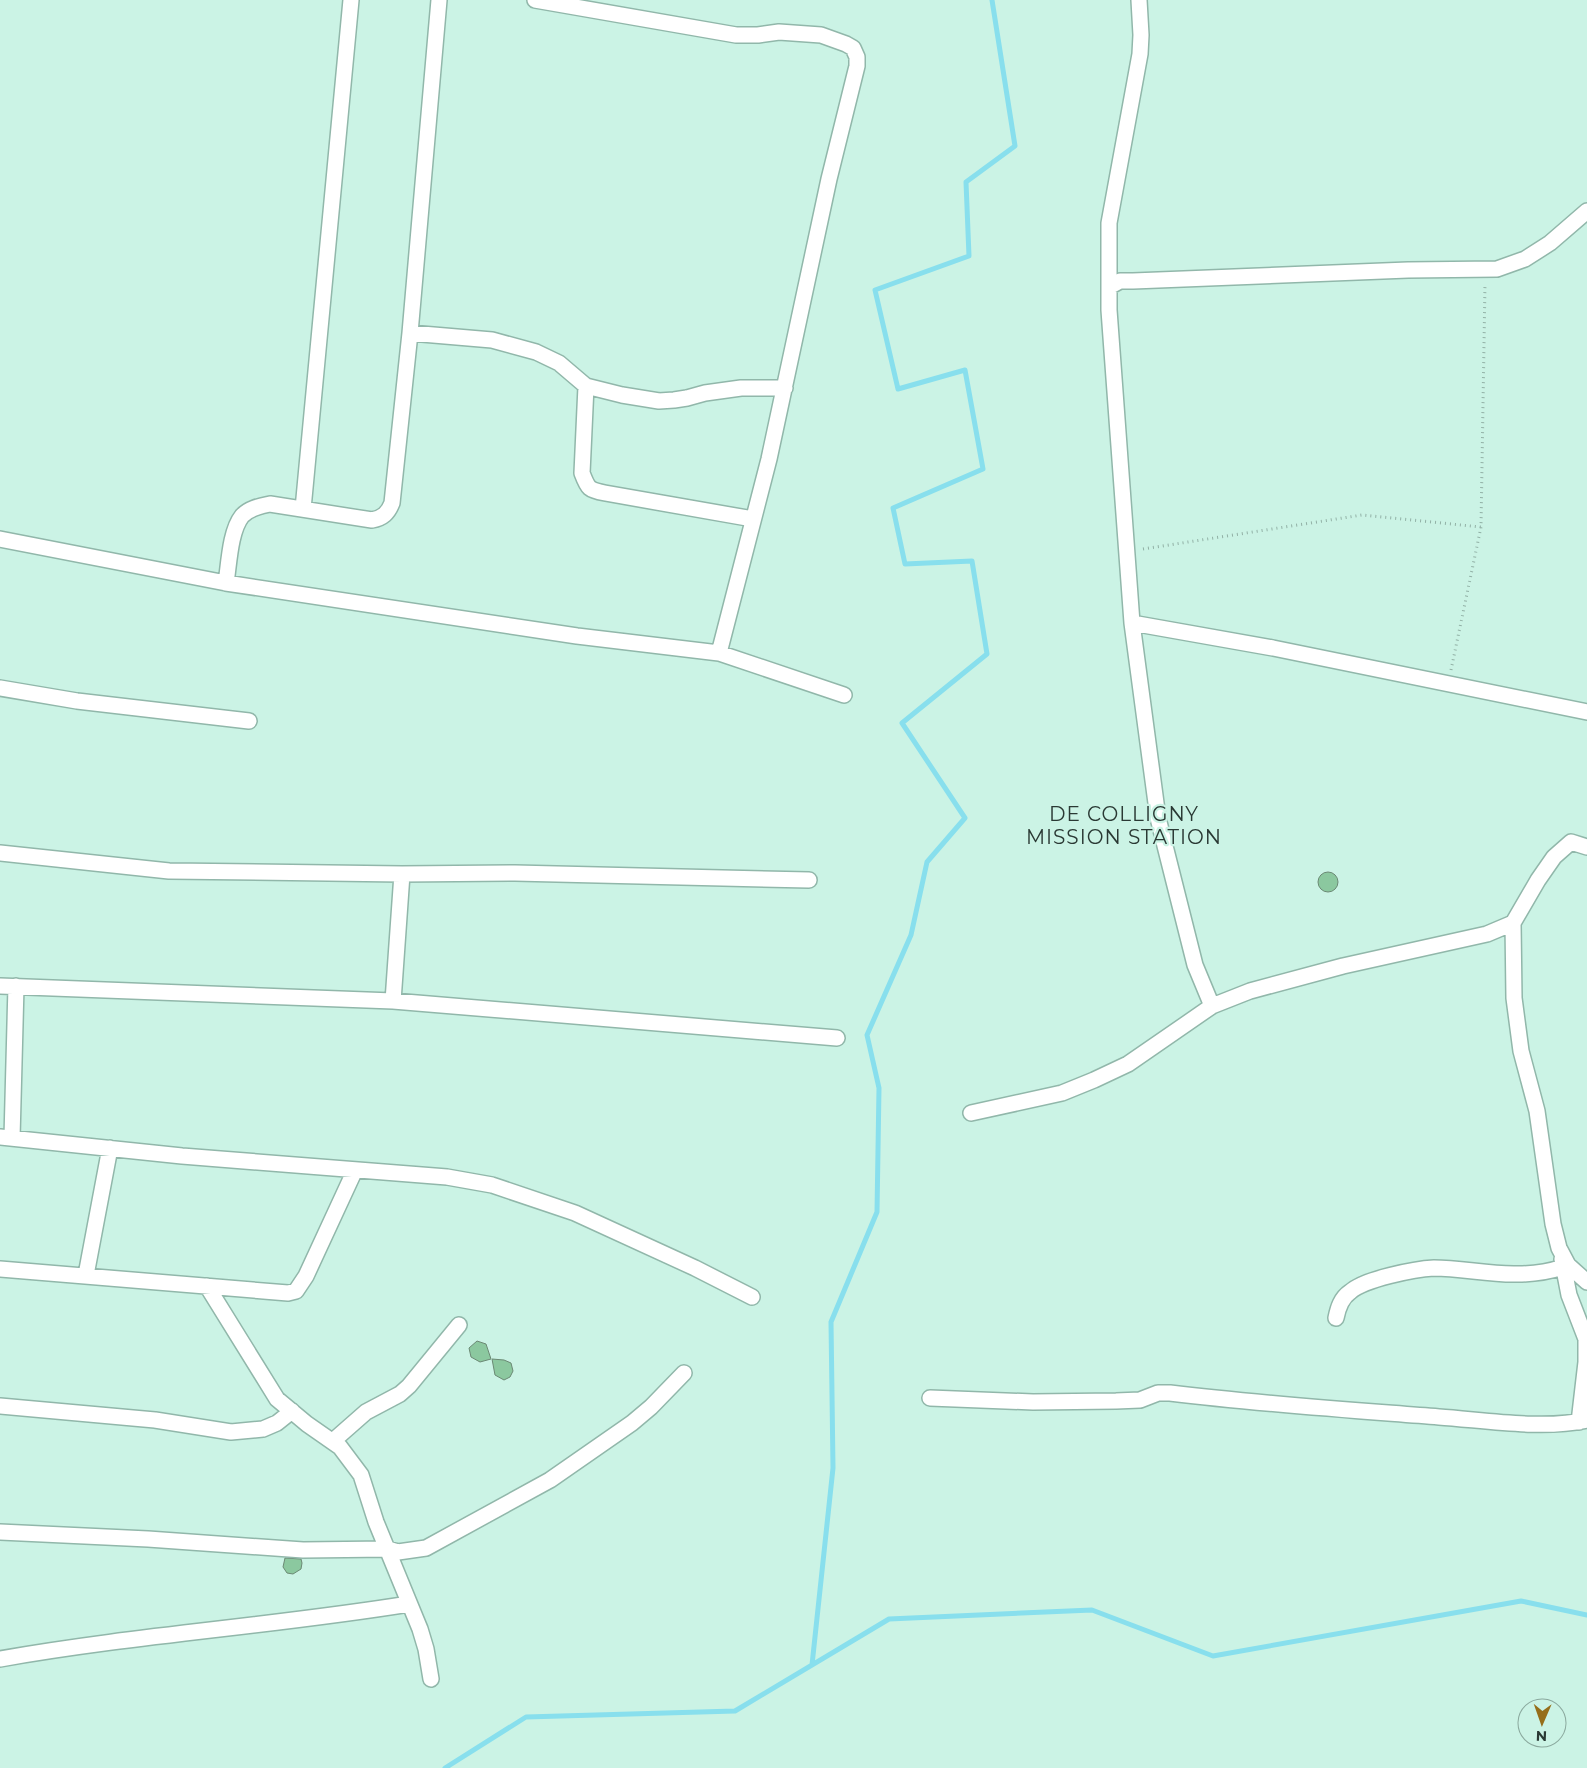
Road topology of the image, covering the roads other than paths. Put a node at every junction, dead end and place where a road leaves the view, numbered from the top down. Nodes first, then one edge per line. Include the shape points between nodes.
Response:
1 (351, 0) edge
2 (439, 0) edge
3 (535, 0) edge
4 (1139, 0) edge
5 (1587, 211) edge
6 (1109, 287) junction
7 (410, 333) junction
8 (586, 386) junction
9 (785, 388) junction
10 (303, 509) junction
11 (753, 519) junction
12 (0, 539) edge
13 (226, 583) junction
14 (1132, 623) junction
15 (719, 653) junction
16 (0, 688) edge
17 (844, 696) dead end
18 (1587, 712) edge
19 (249, 721) dead end
20 (1587, 847) edge
21 (0, 853) edge
22 (402, 874) junction
23 (809, 880) dead end
24 (1513, 923) junction
25 (0, 986) edge
26 (16, 986) junction
27 (393, 1001) junction
28 (1212, 1006) junction
29 (837, 1038) dead end
30 (971, 1113) dead end
31 (6, 1138) edge
32 (110, 1148) junction
33 (355, 1170) junction
34 (1562, 1261) junction
35 (0, 1269) edge
36 (86, 1275) junction
37 (1587, 1282) edge
38 (207, 1286) junction
39 (752, 1296) dead end
40 (1336, 1318) dead end
41 (459, 1325) dead end
42 (684, 1373) dead end
43 (930, 1398) dead end
44 (0, 1406) edge
45 (292, 1411) junction
46 (1583, 1421) edge
47 (332, 1441) junction
48 (0, 1532) edge
49 (388, 1549) junction
50 (409, 1604) junction
51 (0, 1659) edge
52 (430, 1679) dead end

1 - 10 street
2 - 7 street
3 - 9 street via 736,35 779,32 821,35 846,44 855,51 857,66 829,179
4 - 6 street via 1140,54 1109,223
5 - 6 street via 1550,244 1525,259 1497,269 1133,280
6 - 14 street
7 - 8 street via 492,340 536,352 559,363
7 - 10 street via 389,511 372,520
8 - 9 street via 622,396 659,400 741,388
8 - 11 street via 582,474 587,487 605,494
9 - 11 street
10 - 13 street via 270,504 243,515 235,528
11 - 15 street
12 - 13 street
13 - 15 street via 577,636
14 - 18 street via 1273,648
14 - 28 street via 1158,818 1194,965
15 - 17 street
16 - 19 street via 77,701
20 - 24 street via 1572,842 1561,850 1538,880
21 - 22 street via 169,870
22 - 23 street
22 - 27 street
24 - 28 street via 1487,934 1343,966 1250,991
24 - 34 street via 1518,1035 1536,1111 1553,1224
25 - 26 street
26 - 27 street
26 - 31 street
27 - 29 street
28 - 30 street via 1128,1064 1094,1080 1054,1095
31 - 32 street
32 - 33 street
32 - 36 street
33 - 38 street via 296,1291 277,1294
33 - 39 street via 447,1177 513,1191 575,1213
34 - 37 street
34 - 40 street via 1547,1272 1528,1274 1432,1268 1376,1280 1349,1292 1339,1306
34 - 46 street via 1569,1295 1586,1339
35 - 36 street
36 - 38 street
38 - 45 street via 268,1386
41 - 47 street via 410,1386 366,1412
42 - 49 street via 632,1423 550,1480 426,1548 398,1552
43 - 46 street via 1116,1402 1140,1400 1158,1393 1531,1424
44 - 45 street via 155,1420 231,1432 264,1429
45 - 47 street
47 - 49 street via 361,1475
48 - 49 street via 303,1550
49 - 50 street
50 - 51 street via 103,1642
50 - 52 street via 426,1649

